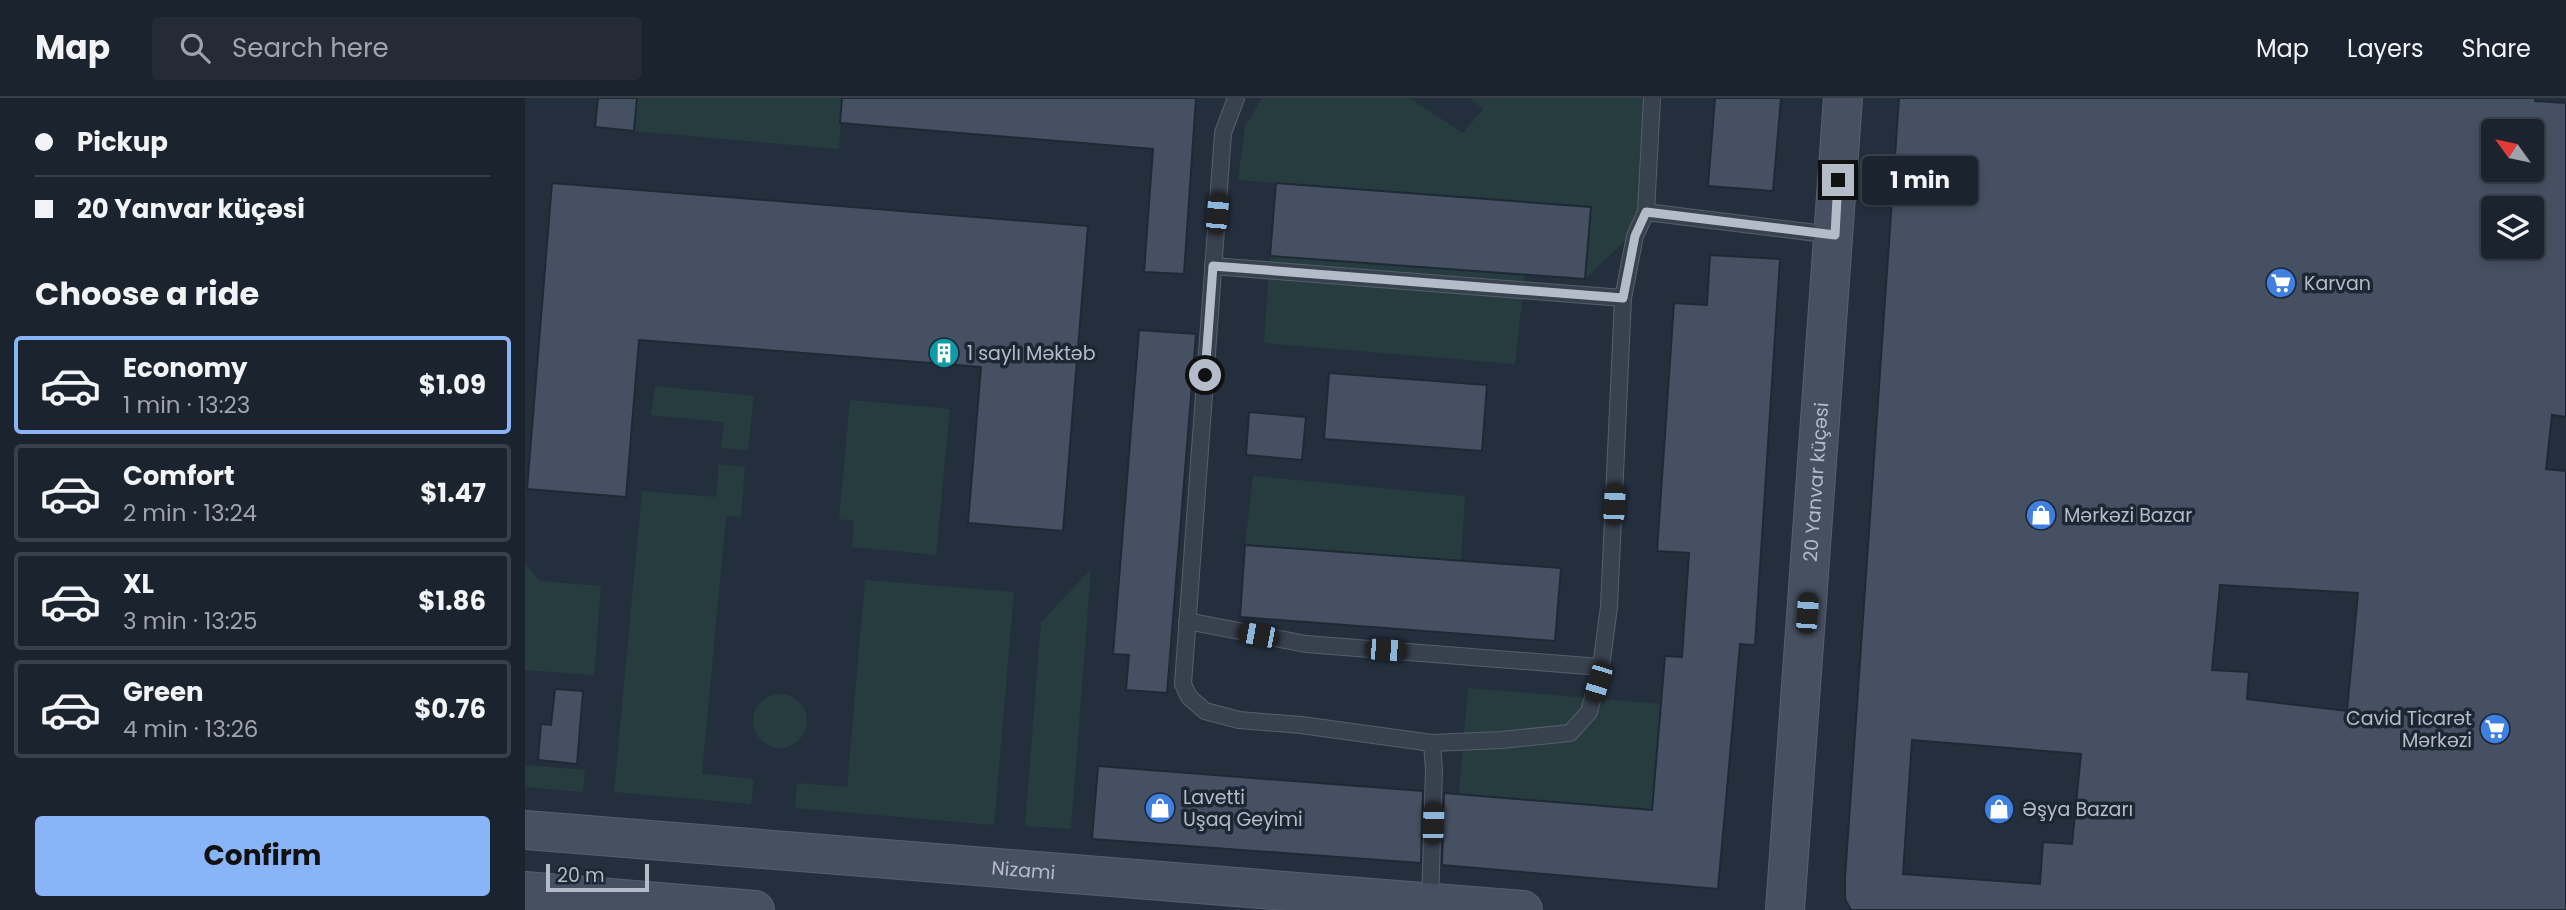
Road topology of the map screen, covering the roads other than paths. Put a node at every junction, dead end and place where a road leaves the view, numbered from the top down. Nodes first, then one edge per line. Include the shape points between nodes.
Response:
1 (1236, 98) edge
2 (1652, 98) edge
3 (1843, 98) edge
4 (1646, 212) junction
5 (1835, 235) junction
6 (1213, 266) junction
7 (1623, 298) junction
8 (1187, 621) junction
9 (1601, 667) junction
10 (1432, 743) junction
11 (525, 830) edge
12 (525, 891) edge
13 (1430, 903) junction
14 (683, 907) edge
15 (755, 910) edge
16 (1523, 910) edge
17 (1785, 910) edge

1 - 6 lane via 1223,133
2 - 4 lane
3 - 5 street, 20 Yanvar küçəsi
4 - 5 lane
4 - 7 lane via 1635,236
5 - 17 street, 20 Yanvar küçəsi
6 - 7 lane
6 - 8 lane
7 - 9 lane via 1609,607
8 - 9 lane via 1305,644
8 - 10 lane via 1183,684 1189,697 1205,711 1239,720
9 - 10 lane via 1589,712 1570,733
10 - 13 lane
11 - 13 street, Nizami
12 - 14 street
13 - 16 street, Nizami
14 - 15 street

